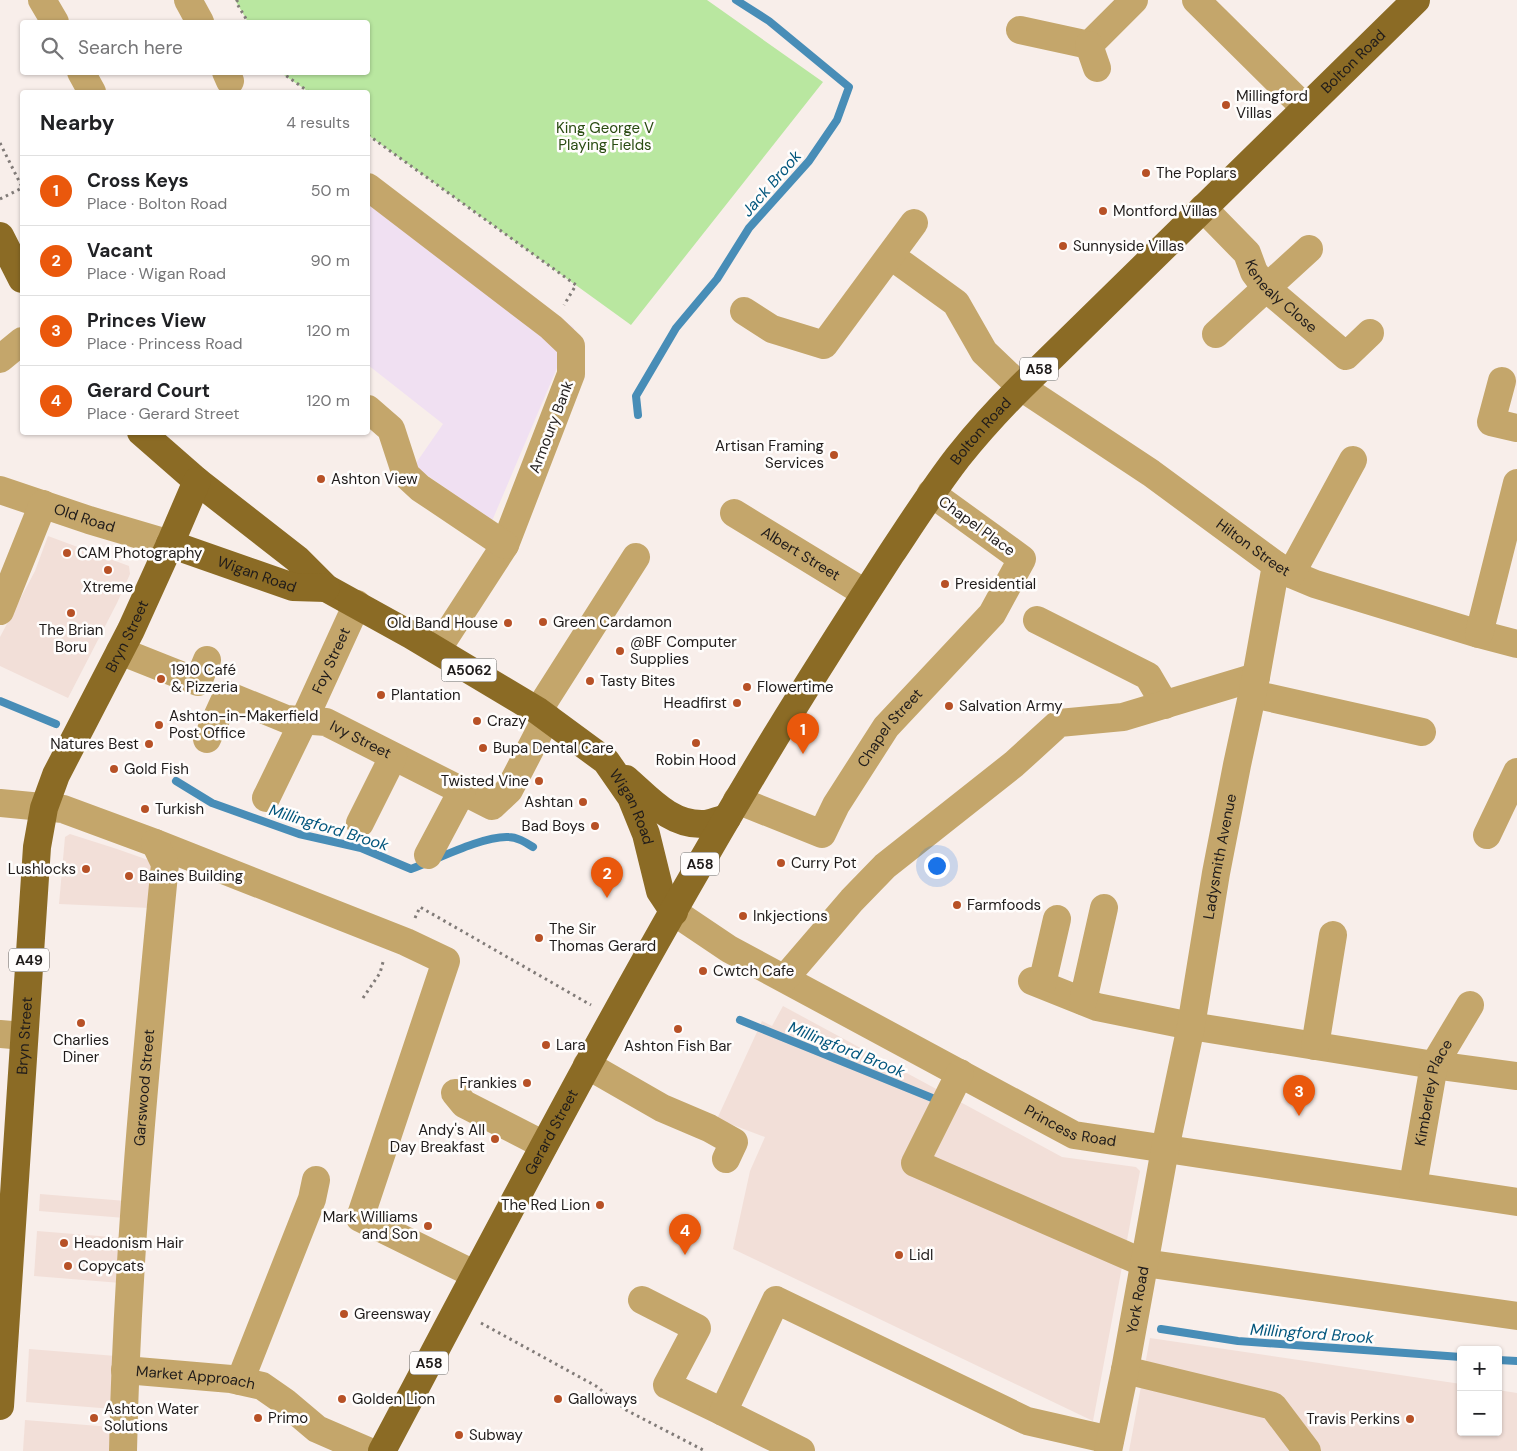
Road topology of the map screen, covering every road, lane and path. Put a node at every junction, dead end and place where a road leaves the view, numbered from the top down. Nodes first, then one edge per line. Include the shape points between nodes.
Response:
1 (42, 0) edge
2 (188, 0) edge
3 (238, 0) edge
4 (1134, 0) edge
5 (1196, 0) edge
6 (1416, 0) edge
7 (53, 20) edge
8 (199, 20) edge
9 (247, 20) edge
10 (1020, 30) dead end
11 (83, 75) edge
12 (285, 75) edge
13 (91, 90) edge
14 (306, 90) edge
15 (1305, 108) junction
16 (370, 136) edge
17 (0, 143) edge
18 (20, 184) edge
19 (20, 189) edge
20 (370, 189) edge
21 (0, 199) edge
22 (1203, 208) junction
23 (914, 223) dead end
24 (0, 236) edge
25 (1309, 248) dead end
26 (891, 256) junction
27 (20, 275) edge
28 (1266, 288) junction
29 (744, 311) dead end
30 (551, 327) junction
31 (1370, 333) dead end
32 (1216, 334) dead end
33 (20, 343) edge
34 (0, 359) edge
35 (1502, 381) dead end
36 (1021, 387) junction
37 (370, 411) edge
38 (1517, 428) edge
39 (144, 435) edge
40 (1353, 460) dead end
41 (196, 482) junction
42 (1517, 483) edge
43 (0, 490) edge
44 (931, 493) junction
45 (43, 504) junction
46 (734, 513) dead end
47 (170, 544) junction
48 (505, 545) junction
49 (636, 557) dead end
50 (1022, 559) joint
51 (1283, 569) junction
52 (326, 588) junction
53 (865, 594) junction
54 (357, 604) junction
55 (0, 611) edge
56 (1037, 620) dead end
57 (1480, 634) junction
58 (1517, 644) edge
59 (436, 650) junction
60 (120, 651) junction
61 (207, 660) dead end
62 (1254, 685) junction
63 (1165, 705) junction
64 (542, 714) junction
65 (304, 720) junction
66 (1422, 732) dead end
67 (208, 739) dead end
68 (393, 757) junction
69 (606, 761) junction
70 (1517, 772) edge
71 (462, 792) junction
72 (266, 798) dead end
73 (0, 803) edge
74 (44, 808) junction
75 (732, 809) junction
76 (360, 823) dead end
77 (1487, 835) dead end
78 (155, 843) junction
79 (428, 855) dead end
80 (1104, 908) dead end
81 (674, 912) junction
82 (1056, 919) dead end
83 (1333, 935) dead end
84 (406, 942) junction
85 (380, 973) dead end
86 (785, 978) junction
87 (363, 998) dead end
88 (1084, 1002) junction
89 (1470, 1005) dead end
90 (613, 1017) junction
91 (1191, 1026) junction
92 (12, 1035) edge
93 (1315, 1046) junction
94 (587, 1065) junction
95 (1434, 1065) junction
96 (959, 1076) junction
97 (1517, 1076) edge
98 (455, 1093) dead end
99 (544, 1145) junction
100 (1164, 1149) junction
101 (726, 1159) dead end
102 (316, 1180) dead end
103 (1413, 1186) junction
104 (1517, 1202) edge
105 (1144, 1263) junction
106 (474, 1274) junction
107 (642, 1300) dead end
108 (1517, 1316) edge
109 (476, 1320) dead end
110 (125, 1370) junction
111 (1125, 1370) junction
112 (240, 1381) junction
113 (0, 1406) edge
114 (723, 1412) junction
115 (1109, 1445) edge
116 (123, 1451) edge
117 (368, 1451) edge
118 (382, 1451) edge
119 (705, 1451) edge
120 (801, 1451) edge
121 (1308, 1451) edge

1 - 7 street
2 - 8 street
3 - 9 path via 236,2
4 - 10 street via 1093,56
5 - 15 street
6 - 15 main road, Bolton Road / A58
11 - 13 street
12 - 14 path
15 - 22 main road, Bolton Road / A58
16 - 30 path via 576,285
17 - 18 path
19 - 21 path
20 - 30 street, Armoury Bank
22 - 28 street, Kenealy Close via 1247,253 1254,272
22 - 36 main road, Bolton Road / A58
23 - 26 street
24 - 27 main road
25 - 28 street
26 - 29 street via 824,345 772,329
26 - 36 street, Hilton Street via 956,303 984,352
28 - 31 street, Kenealy Close via 1346,356
28 - 32 street
30 - 48 street, Armoury Bank via 571,346 571,374
33 - 34 street
35 - 38 street via 1491,422
36 - 44 main road, Bolton Road / A58 via 988,421
36 - 51 street, Hilton Street via 1151,473
37 - 48 street via 391,429 406,475 420,488
39 - 41 main road, Wigan Road
40 - 51 street, Ladysmith Avenue
41 - 47 main road, A49
41 - 52 main road, Wigan Road / A5062 via 297,558
42 - 57 street
43 - 45 street, Old Road
44 - 50 street, Chapel Place
44 - 53 main road, Bolton Road / A58
45 - 47 street, Old Road
45 - 55 street
46 - 53 street, Albert Street
47 - 52 main road, Wigan Road / A5062 via 292,587
47 - 60 main road, Bryn Street / A49
48 - 59 street, Armoury Bank
49 - 64 street
50 - 75 street, Chapel Street via 992,614 886,727 836,805 822,834
51 - 57 street, Hilton Street via 1315,584
51 - 62 street, Ladysmith Avenue
52 - 54 main road, Wigan Road / A5062
53 - 75 main road, Bolton Road / A58
54 - 59 main road, Wigan Road / A5062
54 - 65 street, Foy Street
56 - 63 street via 1148,676
57 - 58 street, Hilton Street
59 - 64 main road, Wigan Road / A5062
60 - 61 street via 198,682
60 - 74 main road, Bryn Street / A49 via 56,775
62 - 63 street
62 - 66 street
62 - 91 street, Ladysmith Avenue via 1218,864
63 - 86 street via 1123,717 1059,723 1014,764 885,866
64 - 69 main road, Wigan Road / A5062
64 - 71 street, Ivy Street via 510,790 492,806
65 - 67 street, Ivy Street via 286,719 227,695
65 - 68 street, Ivy Street via 326,722
65 - 72 street, Foy Street
68 - 71 street, Ivy Street
68 - 76 street
69 - 75 main road, A5062 via 668,816 682,822 705,824
69 - 81 main road, Wigan Road / A5062 via 631,797 646,834 660,891
70 - 77 street
71 - 79 street
73 - 74 street
74 - 78 street via 63,809
74 - 92 main road, Bryn Street / A49
75 - 81 main road, Gerard Street / A58
78 - 84 street
78 - 110 street, Garswood Street via 164,864 143,1081
80 - 88 street
81 - 86 street, Princess Road via 716,941
81 - 90 main road, Gerard Street / A58
82 - 88 street via 1037,983
83 - 93 street
84 - 90 path via 420,907
84 - 106 street via 446,961 360,1218
85 - 87 path
86 - 96 street, Princess Road
88 - 91 street
89 - 95 street, Kimberley Place
90 - 94 main road, Gerard Street / A58
91 - 93 street
91 - 100 street, Ladysmith Avenue
92 - 113 main road, Bryn Street / A49
93 - 95 street
94 - 99 main road, Gerard Street / A58
94 - 101 street via 662,1108 734,1142
95 - 97 street
95 - 103 street, Kimberley Place
96 - 100 street, Princess Road via 1074,1135
96 - 105 street via 915,1163
98 - 99 street via 464,1104
99 - 106 main road, Gerard Street / A58
100 - 103 street, Princess Road
100 - 105 street, York Road
102 - 112 street via 312,1200
103 - 104 street, Princess Road
105 - 108 street
105 - 111 street, York Road
106 - 118 main road, Gerard Street / A58
107 - 114 street via 697,1328 667,1385
109 - 119 path via 596,1386 626,1410
110 - 112 street, Market Approach
110 - 116 street, Garswood Street
111 - 115 street, York Road
111 - 121 street via 1273,1406
112 - 117 street, Market Approach via 262,1386 317,1429
114 - 115 street via 776,1300 1027,1421
114 - 120 street

